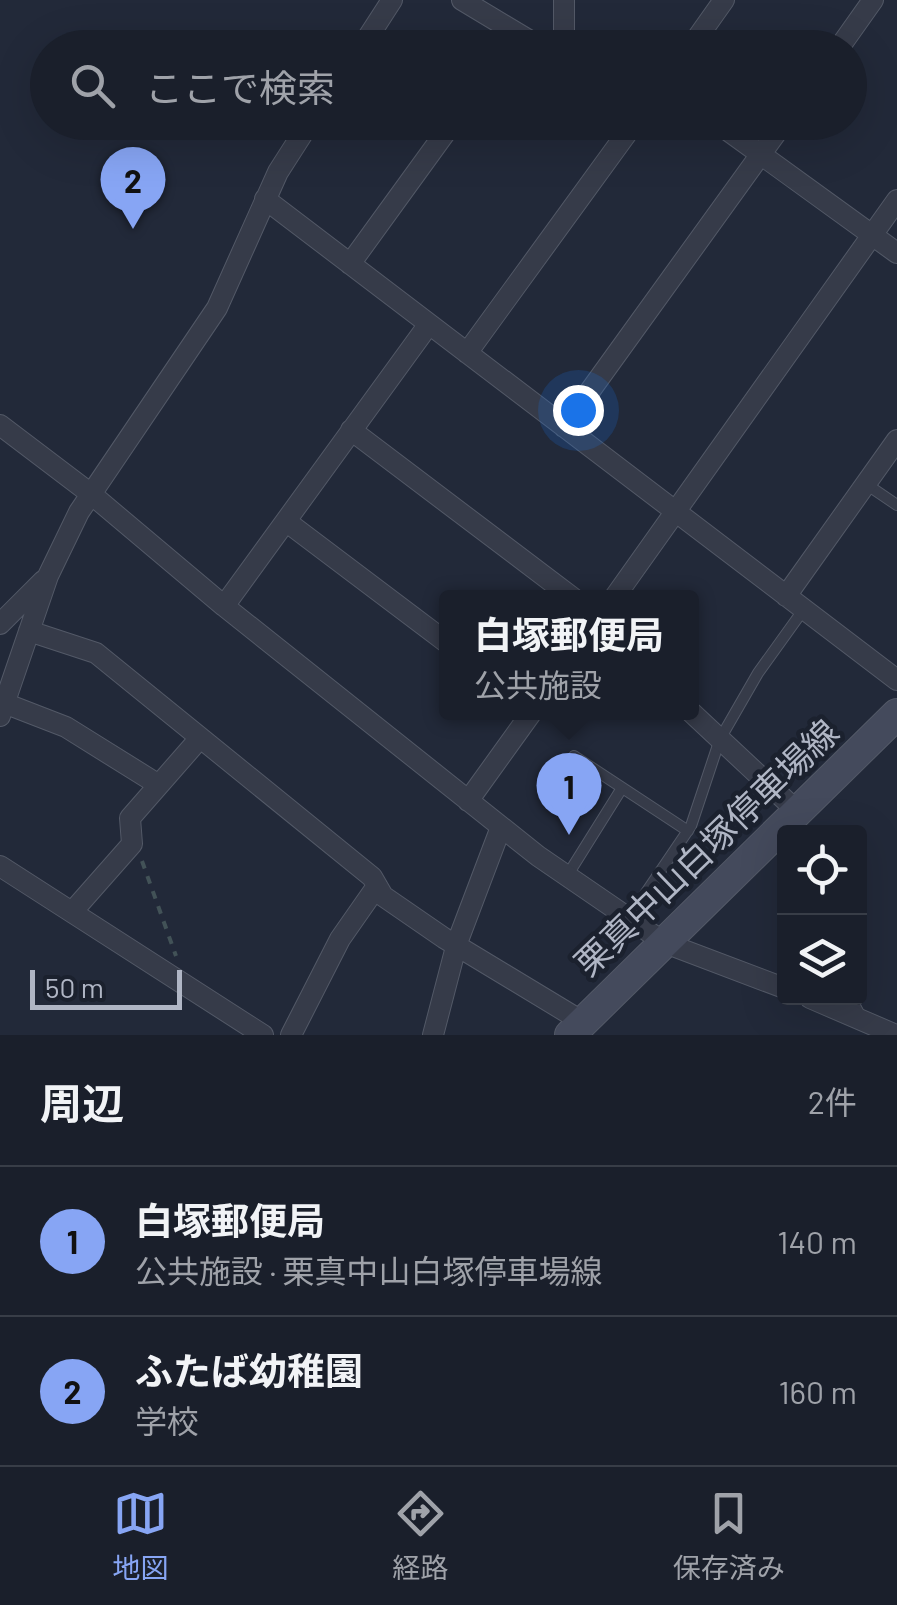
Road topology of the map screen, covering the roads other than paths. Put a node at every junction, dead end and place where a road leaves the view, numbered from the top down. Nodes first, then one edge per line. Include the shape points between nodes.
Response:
1 (392, 0) edge
2 (462, 0) edge
3 (564, 0) edge
4 (724, 0) edge
5 (873, 0) edge
6 (373, 30) edge
7 (500, 30) edge
8 (564, 30) edge
9 (703, 30) edge
10 (851, 30) edge
11 (298, 140) edge
12 (440, 140) edge
13 (622, 140) edge
14 (740, 140) edge
15 (771, 140) edge
16 (760, 155) junction
17 (265, 199) junction
18 (897, 200) edge
19 (872, 234) junction
20 (897, 253) edge
21 (350, 264) junction
22 (428, 324) junction
23 (467, 353) junction
24 (0, 426) edge
25 (564, 427) junction
26 (350, 430) junction
27 (897, 440) edge
28 (866, 484) junction
29 (91, 494) junction
30 (897, 505) edge
31 (674, 510) junction
32 (287, 522) junction
33 (48, 576) junction
34 (562, 590) edge
35 (619, 590) edge
36 (786, 596) junction
37 (224, 606) junction
38 (804, 609) junction
39 (0, 624) edge
40 (29, 631) junction
41 (439, 637) edge
42 (897, 680) edge
43 (2, 709) edge
44 (699, 719) edge
45 (526, 720) edge
46 (891, 730) edge
47 (200, 738) junction
48 (720, 739) junction
49 (574, 756) dead end
50 (159, 786) junction
51 (622, 788) junction
52 (468, 801) junction
53 (799, 817) junction
54 (501, 827) junction
55 (688, 830) junction
56 (0, 866) edge
57 (566, 876) junction
58 (377, 886) junction
59 (72, 912) junction
60 (628, 919) junction
61 (665, 943) junction
62 (457, 944) junction
63 (777, 985) edge
64 (853, 1009) edge
65 (578, 1030) edge
66 (263, 1035) edge
67 (291, 1035) edge
68 (434, 1035) edge
69 (845, 1035) edge
70 (896, 1035) edge

1 - 6 street
2 - 7 street
3 - 8 street
4 - 9 street
5 - 10 street
11 - 17 street
12 - 21 street
13 - 23 street
14 - 16 street
15 - 16 street
16 - 19 street
16 - 25 street
17 - 21 street
17 - 29 street via 216,308
18 - 19 street
19 - 20 street
19 - 31 street
21 - 22 street
22 - 23 street
22 - 26 street
23 - 25 street
24 - 29 street
25 - 31 street
26 - 32 street
26 - 34 street
27 - 28 street
28 - 30 lane
28 - 36 street
29 - 33 street
29 - 37 street
31 - 35 street
31 - 36 street
32 - 37 street
32 - 41 street
33 - 39 street
33 - 40 street
36 - 38 street
37 - 52 street
38 - 42 street
38 - 48 lane
40 - 43 street
40 - 47 street via 96,652
43 - 50 street via 66,727
44 - 48 street
45 - 52 street
46 - 53 main road, 栗真中山白塚停車場線
47 - 50 street
47 - 58 street
48 - 53 street
48 - 55 lane
49 - 51 lane
50 - 59 street via 130,818 132,844
51 - 55 lane
51 - 57 lane
52 - 54 street
53 - 61 main road, 栗真中山白塚停車場線
54 - 57 street
54 - 62 street
55 - 60 lane
56 - 59 street
57 - 60 street
58 - 62 street
58 - 67 street via 340,938
59 - 66 street
60 - 61 street
61 - 63 street
61 - 65 main road, 栗真中山白塚停車場線
62 - 65 street
62 - 68 street
64 - 69 street
64 - 70 street

